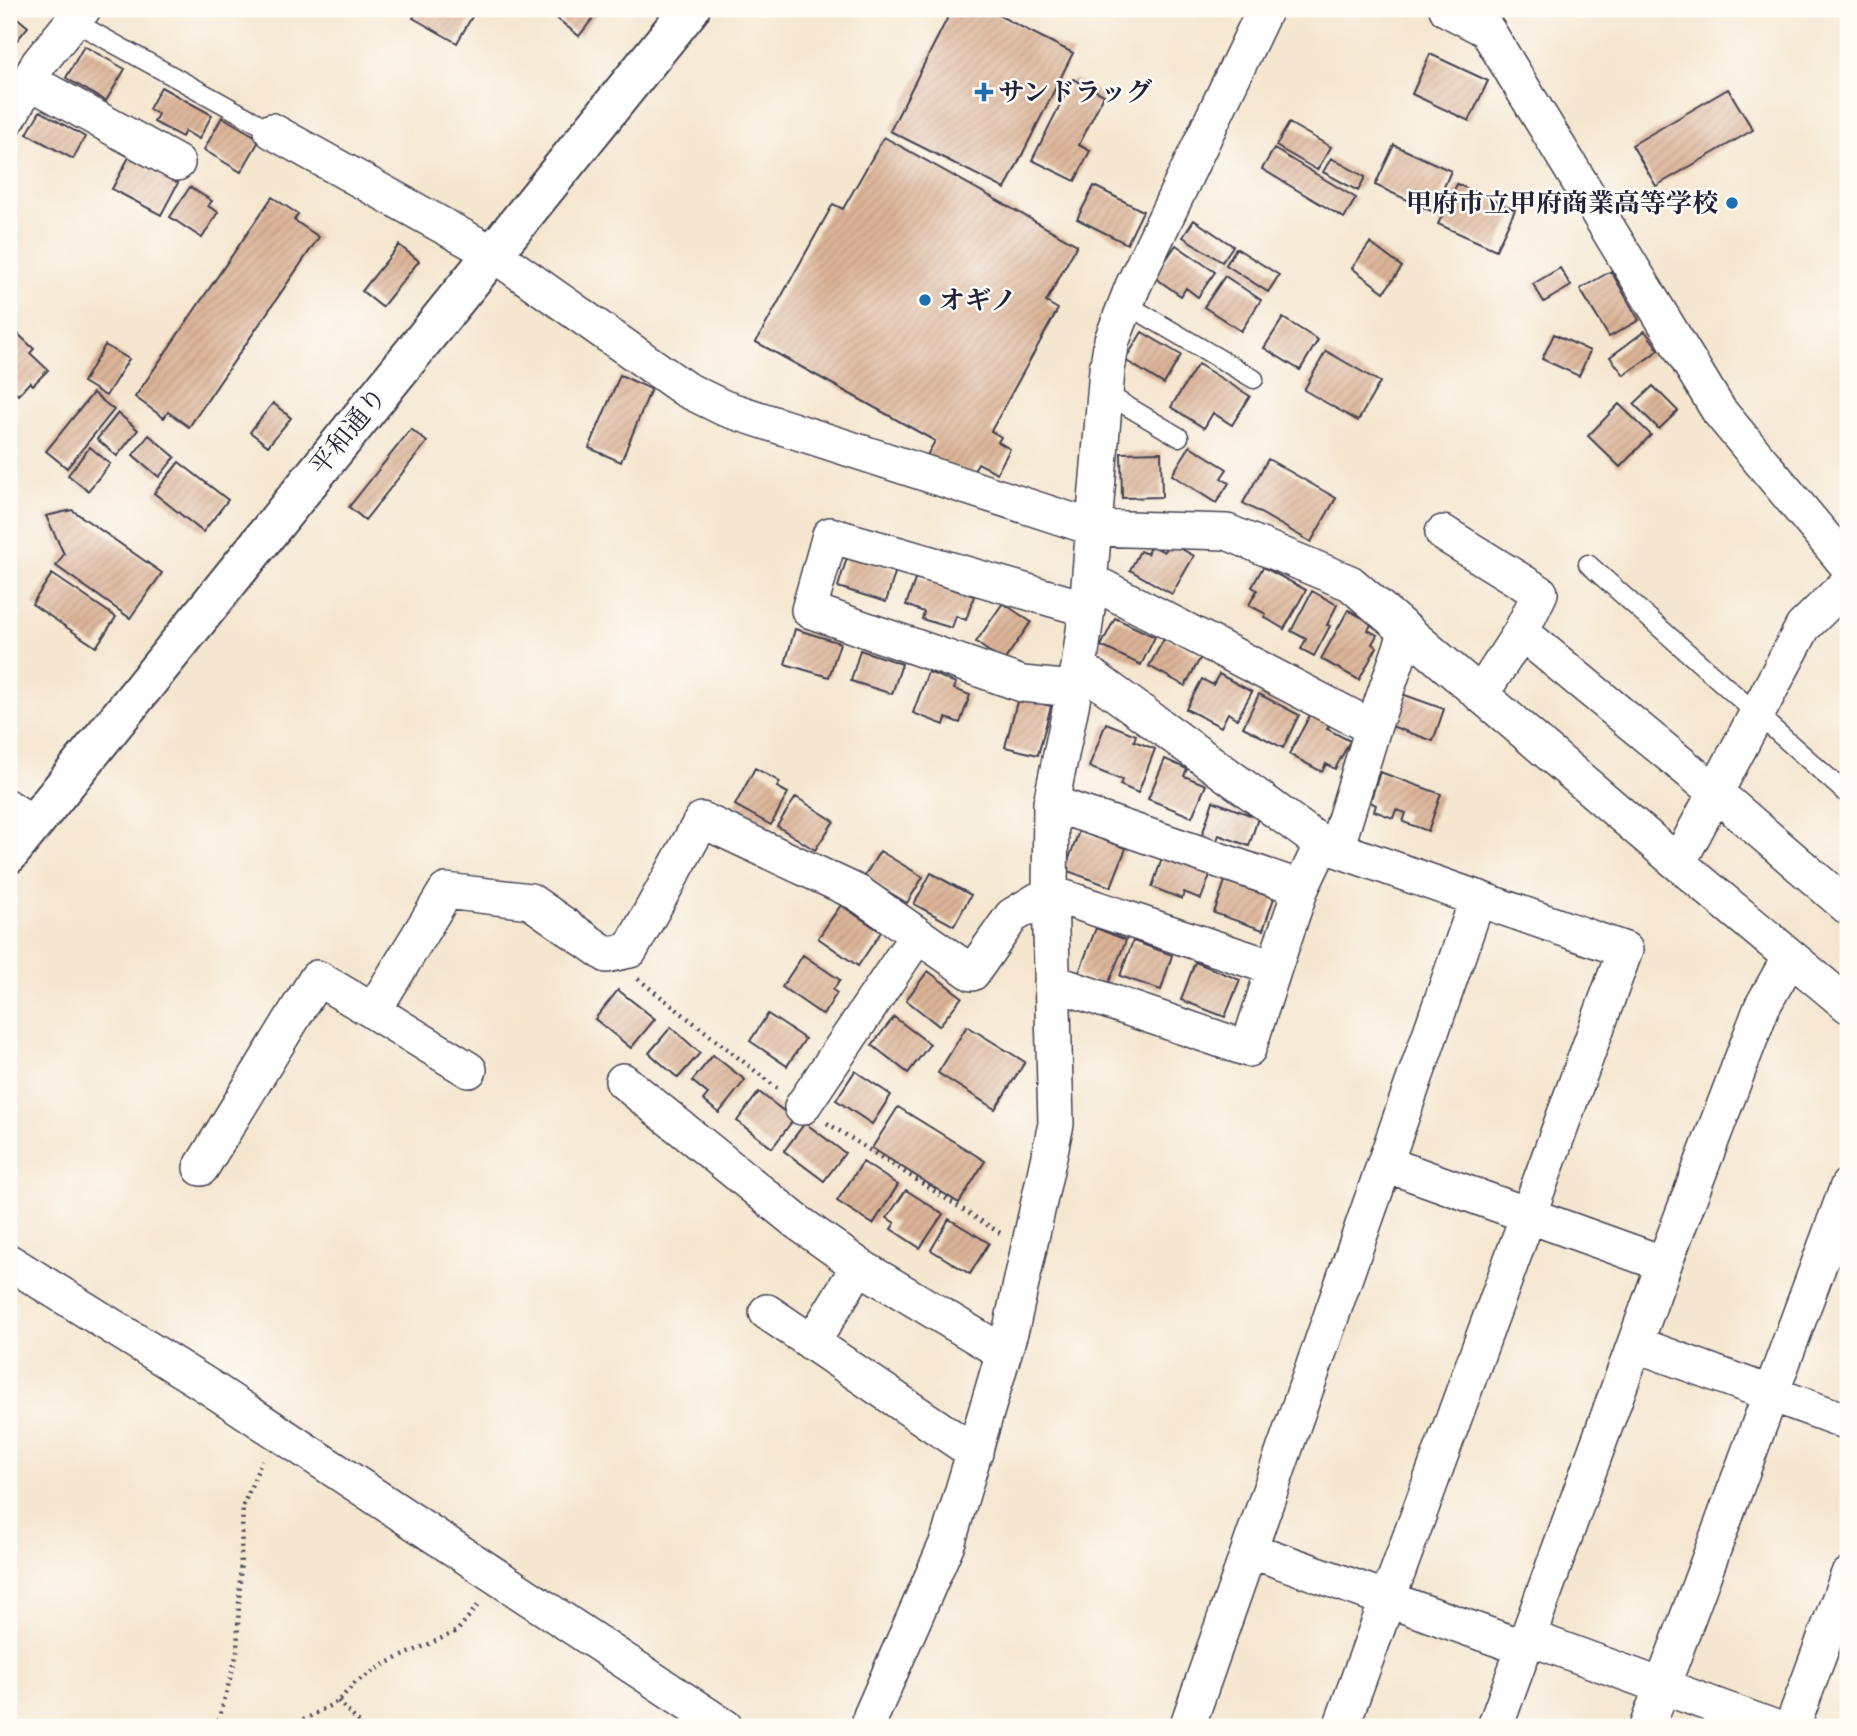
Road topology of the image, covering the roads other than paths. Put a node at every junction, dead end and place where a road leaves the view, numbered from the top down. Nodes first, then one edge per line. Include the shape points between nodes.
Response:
1 (690, 9) edge
2 (1265, 9) edge
3 (1447, 9) edge
4 (78, 15) edge
5 (1485, 19) edge
6 (29, 81) junction
7 (9, 117) edge
8 (272, 131) joint
9 (177, 163) dead end
10 (492, 253) junction
11 (1126, 304) junction
12 (1254, 379) dead end
13 (1105, 393) junction
14 (1179, 438) dead end
15 (1094, 528) junction
16 (1443, 533) dead end
17 (1588, 564) dead end
18 (1848, 566) edge
19 (1848, 583) edge
20 (1089, 595) junction
21 (1407, 631) junction
22 (1521, 632) junction
23 (1077, 678) junction
24 (1481, 694) junction
25 (1756, 715) junction
26 (1373, 728) junction
27 (1715, 792) junction
28 (1848, 795) edge
29 (1051, 803) junction
30 (21, 816) edge
31 (1329, 846) junction
32 (9, 855) edge
33 (1678, 863) junction
34 (1301, 888) junction
35 (1050, 893) junction
36 (1478, 898) junction
37 (1848, 907) edge
38 (917, 936) junction
39 (1790, 957) junction
40 (1275, 968) junction
41 (1052, 982) junction
42 (1848, 1005) edge
43 (373, 1011) junction
44 (469, 1070) dead end
45 (622, 1081) dead end
46 (802, 1107) dead end
47 (1386, 1164) junction
48 (201, 1168) dead end
49 (1848, 1186) edge
50 (1530, 1214) junction
51 (9, 1262) edge
52 (1664, 1264) junction
53 (859, 1266) junction
54 (767, 1312) dead end
55 (812, 1343) junction
56 (1635, 1344) junction
57 (1004, 1353) junction
58 (1772, 1393) junction
59 (1848, 1422) edge
60 (975, 1452) junction
61 (1250, 1550) junction
62 (1848, 1576) edge
63 (1388, 1599) junction
64 (1526, 1643) junction
65 (1661, 1687) junction
66 (725, 1727) edge
67 (869, 1727) edge
68 (1187, 1727) edge
69 (1341, 1727) edge
70 (1494, 1727) edge
71 (1647, 1727) edge
72 (1773, 1727) edge
73 (1792, 1727) edge

1 - 10 highway, 平和通り
2 - 11 street
3 - 5 street
4 - 6 street
4 - 8 lane
5 - 18 street via 1719,411
6 - 7 street
6 - 9 street
8 - 10 street
10 - 15 street via 685,389 724,408
10 - 30 highway, 平和通り
11 - 12 lane
11 - 13 street via 1112,340
13 - 14 lane
13 - 15 street
15 - 20 street
15 - 21 street via 1227,532 1350,583
16 - 22 street via 1540,593
17 - 25 lane
19 - 25 street via 1803,627
20 - 23 street
20 - 23 street via 830,535 809,610 1022,684
20 - 26 street
21 - 24 street
21 - 26 street
22 - 24 street
22 - 27 street
23 - 29 street
23 - 31 street
24 - 33 street
25 - 27 street
25 - 28 lane
26 - 31 street
27 - 33 street
27 - 37 street
29 - 34 street
29 - 35 street
30 - 32 highway, 平和通り
31 - 34 street
31 - 36 street
33 - 39 street
34 - 40 street
35 - 38 street via 1012,916 972,973
35 - 40 street
35 - 41 street
36 - 47 street
36 - 50 street via 1625,950
38 - 43 street via 858,893 702,820 630,950 607,955 530,901 446,891
38 - 46 street
39 - 42 street
39 - 52 street via 1762,1007
40 - 41 street via 1248,1048
41 - 57 street via 1056,1124
43 - 44 street
43 - 48 street via 317,978
45 - 53 street
47 - 50 street
47 - 61 street
49 - 58 street
50 - 52 street
50 - 63 street
51 - 66 street via 275,1430
52 - 56 street
53 - 55 street
53 - 57 street
54 - 55 street
55 - 60 street
56 - 58 street
56 - 64 street
57 - 60 street
58 - 59 street
58 - 65 street
60 - 67 street via 948,1541
61 - 63 street
61 - 68 street
62 - 73 street
63 - 64 street
63 - 69 street
64 - 65 street
64 - 70 street
65 - 71 street
65 - 72 street

